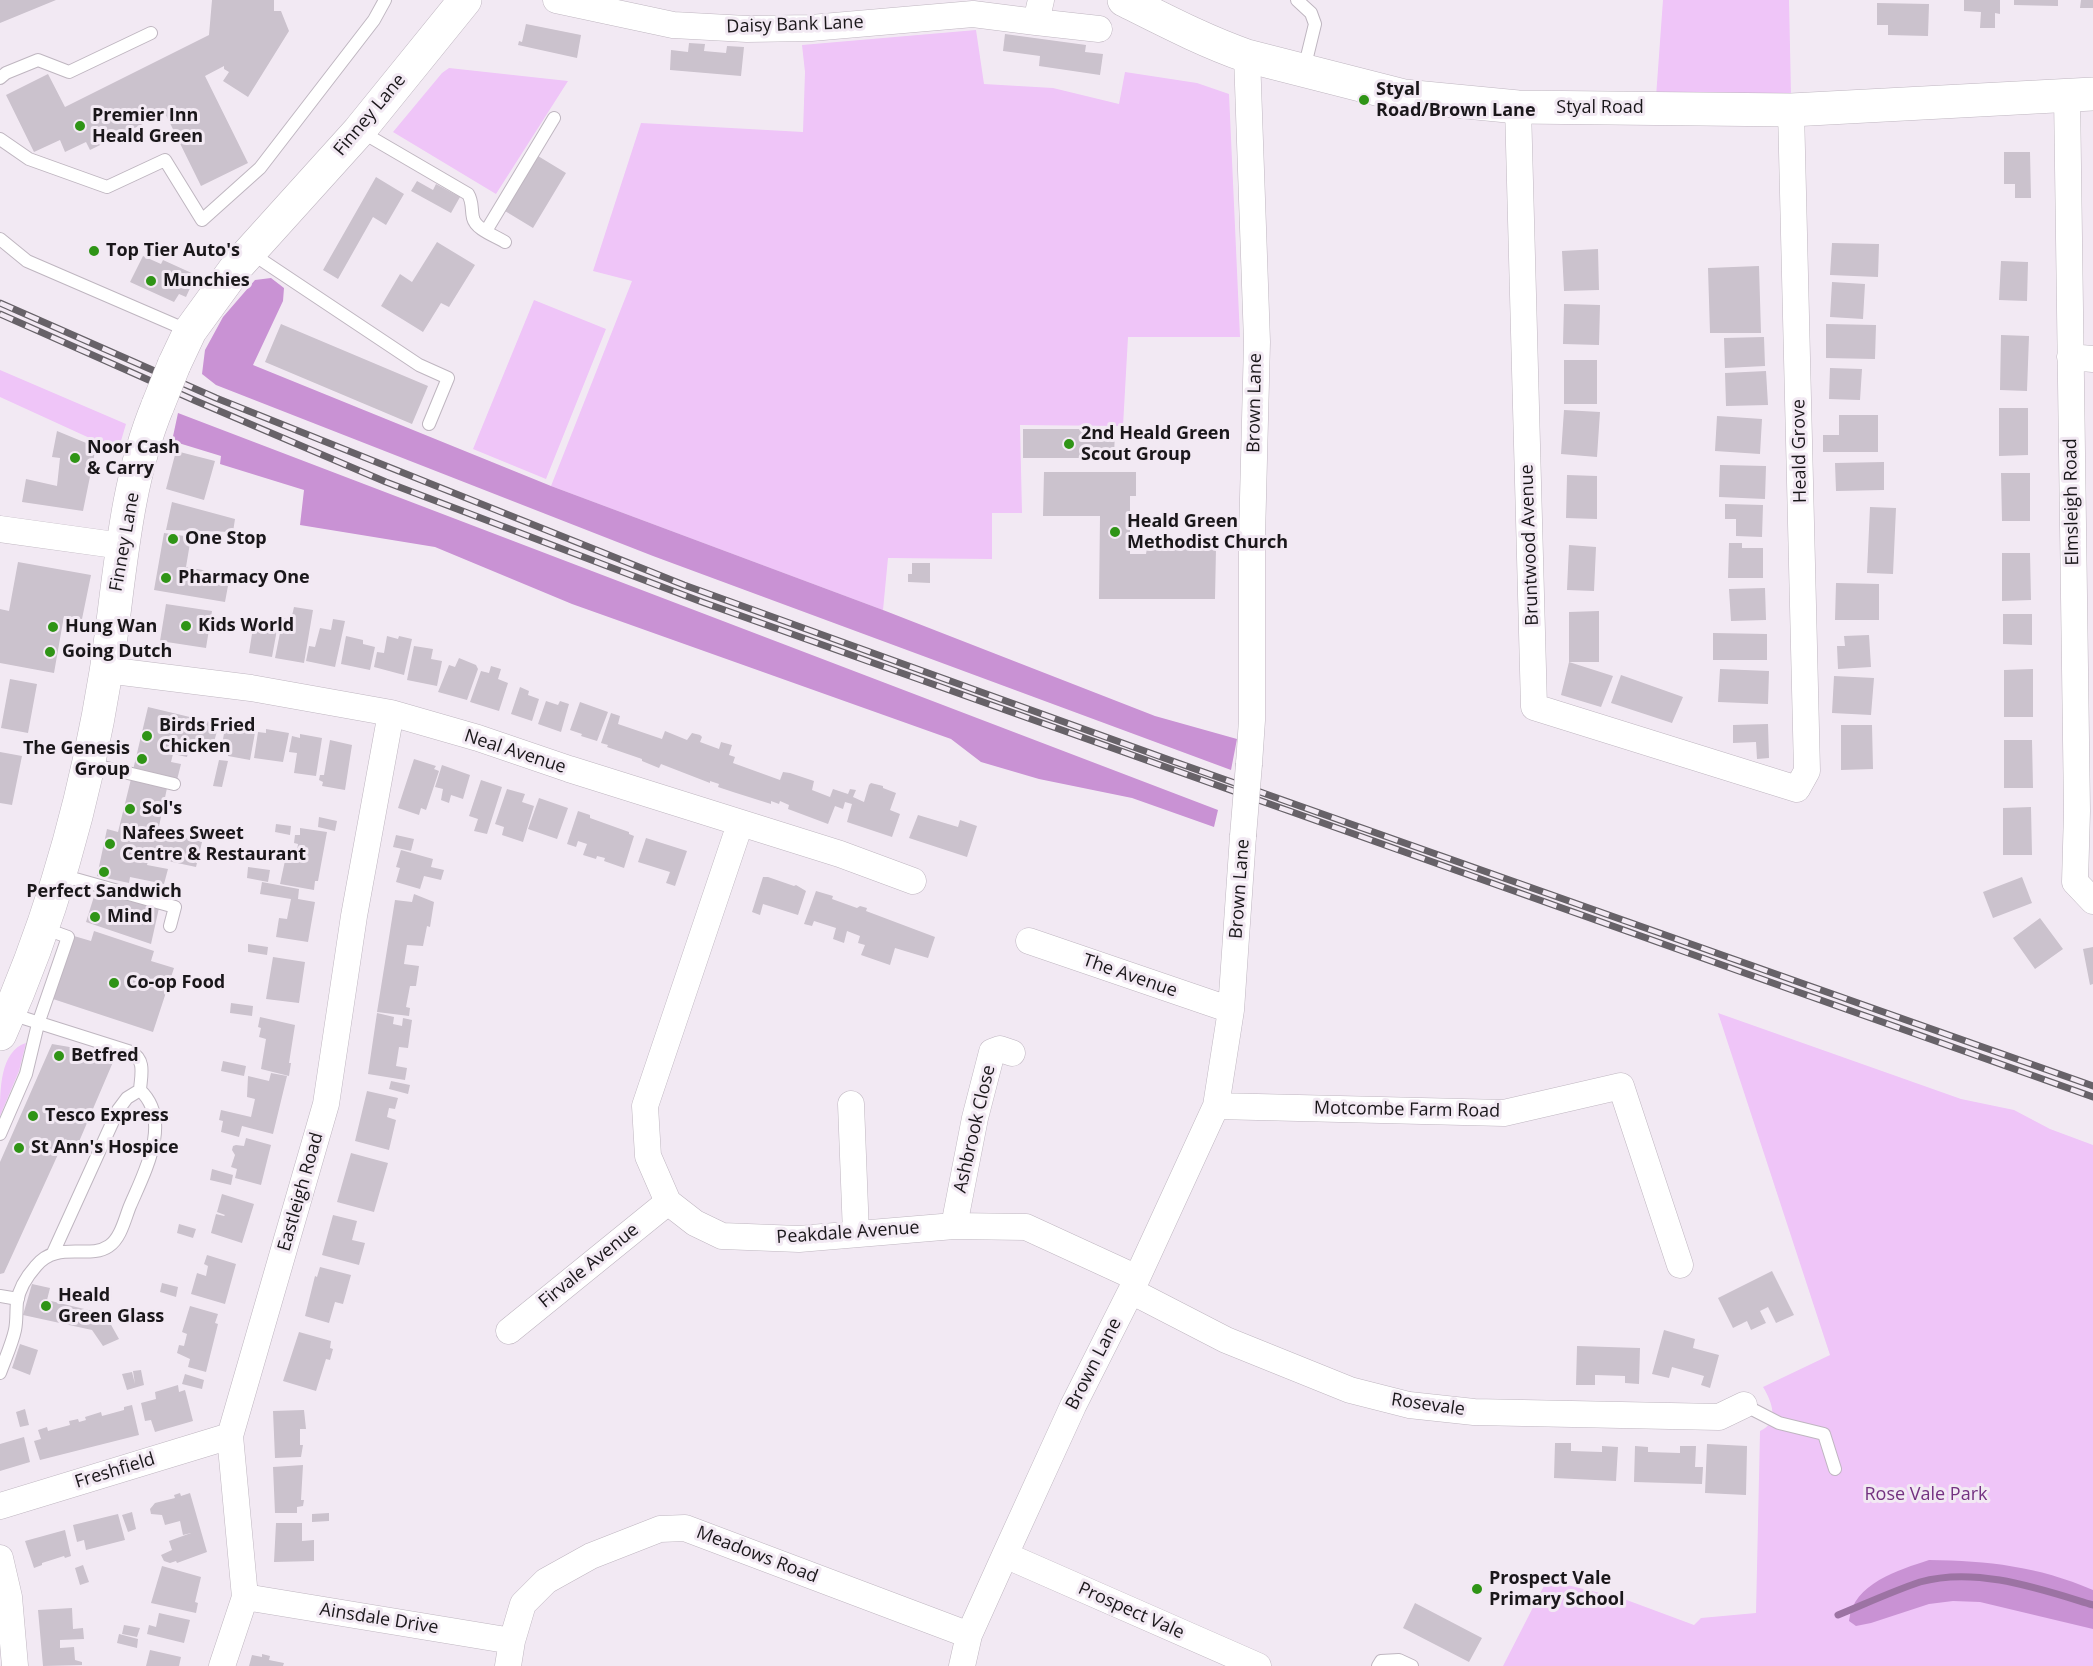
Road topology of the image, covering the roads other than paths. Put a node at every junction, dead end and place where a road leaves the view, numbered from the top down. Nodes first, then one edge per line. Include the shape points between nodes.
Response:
1 (385, 0) edge
2 (465, 0) edge
3 (556, 0) edge
4 (1124, 0) edge
5 (1297, 0) edge
6 (1039, 11) edge
7 (1099, 29) dead end
8 (151, 33) dead end
9 (1247, 56) junction
10 (1304, 70) junction
11 (0, 78) edge
12 (2080, 94) edge
13 (1518, 107) junction
14 (1791, 110) junction
15 (554, 118) dead end
16 (359, 130) junction
17 (0, 139) edge
18 (486, 231) junction
19 (0, 238) edge
20 (505, 242) dead end
21 (250, 252) junction
22 (190, 331) junction
23 (2081, 358) edge
24 (429, 424) dead end
25 (0, 529) edge
26 (122, 546) junction
27 (106, 670) junction
28 (391, 713) junction
29 (89, 764) junction
30 (174, 784) dead end
31 (1797, 789) joint
32 (740, 824) junction
33 (60, 874) junction
34 (913, 881) dead end
35 (2093, 901) edge
36 (170, 926) dead end
37 (1029, 941) dead end
38 (1231, 1010) junction
39 (16, 1024) edge
40 (1012, 1053) dead end
41 (140, 1090) junction
42 (850, 1104) dead end
43 (1216, 1106) junction
44 (0, 1134) edge
45 (668, 1202) junction
46 (954, 1226) junction
47 (856, 1234) junction
48 (53, 1253) junction
49 (1680, 1265) dead end
50 (1134, 1285) junction
51 (0, 1296) edge
52 (18, 1299) junction
53 (509, 1331) dead end
54 (0, 1373) edge
55 (1744, 1405) joint
56 (230, 1436) junction
57 (1835, 1469) dead end
58 (0, 1506) edge
59 (1005, 1555) junction
60 (0, 1558) edge
61 (246, 1597) junction
62 (969, 1635) junction
63 (510, 1654) edge
64 (15, 1666) edge
65 (222, 1666) edge
66 (962, 1666) edge
67 (1258, 1666) edge
68 (1378, 1666) edge
69 (1412, 1666) edge

1 - 17 lane via 374,20 260,168 202,220 165,160 107,187 29,159
2 - 16 street, Finney Lane
3 - 6 street, Daisy Bank Lane via 672,25 747,29
4 - 9 street, Styal Road
5 - 10 lane via 1311,13 1315,24
6 - 7 street, Daisy Bank Lane
8 - 11 lane via 69,72 38,60
9 - 10 street, Styal Road
9 - 38 street, Brown Lane, bridge via 1257,342 1252,720
10 - 13 street, Styal Road via 1404,96
12 - 14 street, Styal Road
12 - 23 street, Elmsleigh Road
13 - 14 street, Styal Road
13 - 31 street, Bruntwood Avenue via 1534,707
14 - 31 street, Heald Grove via 1808,771
15 - 18 lane
16 - 18 lane via 468,194 474,222
16 - 21 street, Finney Lane
18 - 20 lane
19 - 22 lane via 27,261
21 - 22 street, Finney Lane
21 - 24 lane via 418,365 448,378
22 - 26 street, Finney Lane, bridge via 144,442
23 - 35 street, Elmsleigh Road via 2078,811 2074,882
25 - 26 street
26 - 27 street, Finney Lane
27 - 28 street, Neal Avenue via 251,687
27 - 29 street, Finney Lane
28 - 32 street, Neal Avenue
28 - 56 street, Eastleigh Road via 354,916 326,1104
29 - 30 lane
29 - 33 street, Finney Lane
32 - 34 street, Neal Avenue
32 - 45 street, Peakdale Avenue via 645,1106 648,1156
33 - 36 lane via 175,907
33 - 39 street, Finney Lane
37 - 38 street, The Avenue
38 - 43 street, Brown Lane
39 - 41 lane via 131,1052 141,1062
39 - 44 lane via 26,1074
40 - 46 street, Ashbrook Close via 1000,1049 992,1052
41 - 48 lane via 118,1110
41 - 48 lane via 153,1109 152,1155 116,1239 104,1249
42 - 47 street
43 - 49 street, Motcombe Farm Road via 1504,1113 1621,1086
43 - 50 street, Brown Lane
45 - 47 street, Peakdale Avenue via 695,1223 722,1236 799,1239
45 - 53 street, Firvale Avenue
46 - 47 street, Peakdale Avenue
46 - 50 street, Peakdale Avenue via 1026,1227
48 - 52 lane via 28,1276
50 - 55 street, Rosevale via 1226,1340 1350,1390 1409,1405 1474,1412 1719,1417
50 - 59 street, Brown Lane
51 - 52 lane
52 - 54 lane via 16,1329
55 - 57 lane via 1779,1423 1824,1434
56 - 58 street, Freshfield
56 - 61 street, Eastleigh Road
59 - 62 street, Brown Lane
59 - 67 street, Prospect Vale
60 - 64 street via 9,1597
61 - 63 street, Ainsdale Drive
61 - 65 street, Eastleigh Road
62 - 63 street, Meadows Road via 685,1528 660,1529 591,1556 546,1581 523,1604
62 - 66 street, Brown Lane
68 - 69 lane via 1381,1661 1399,1660

